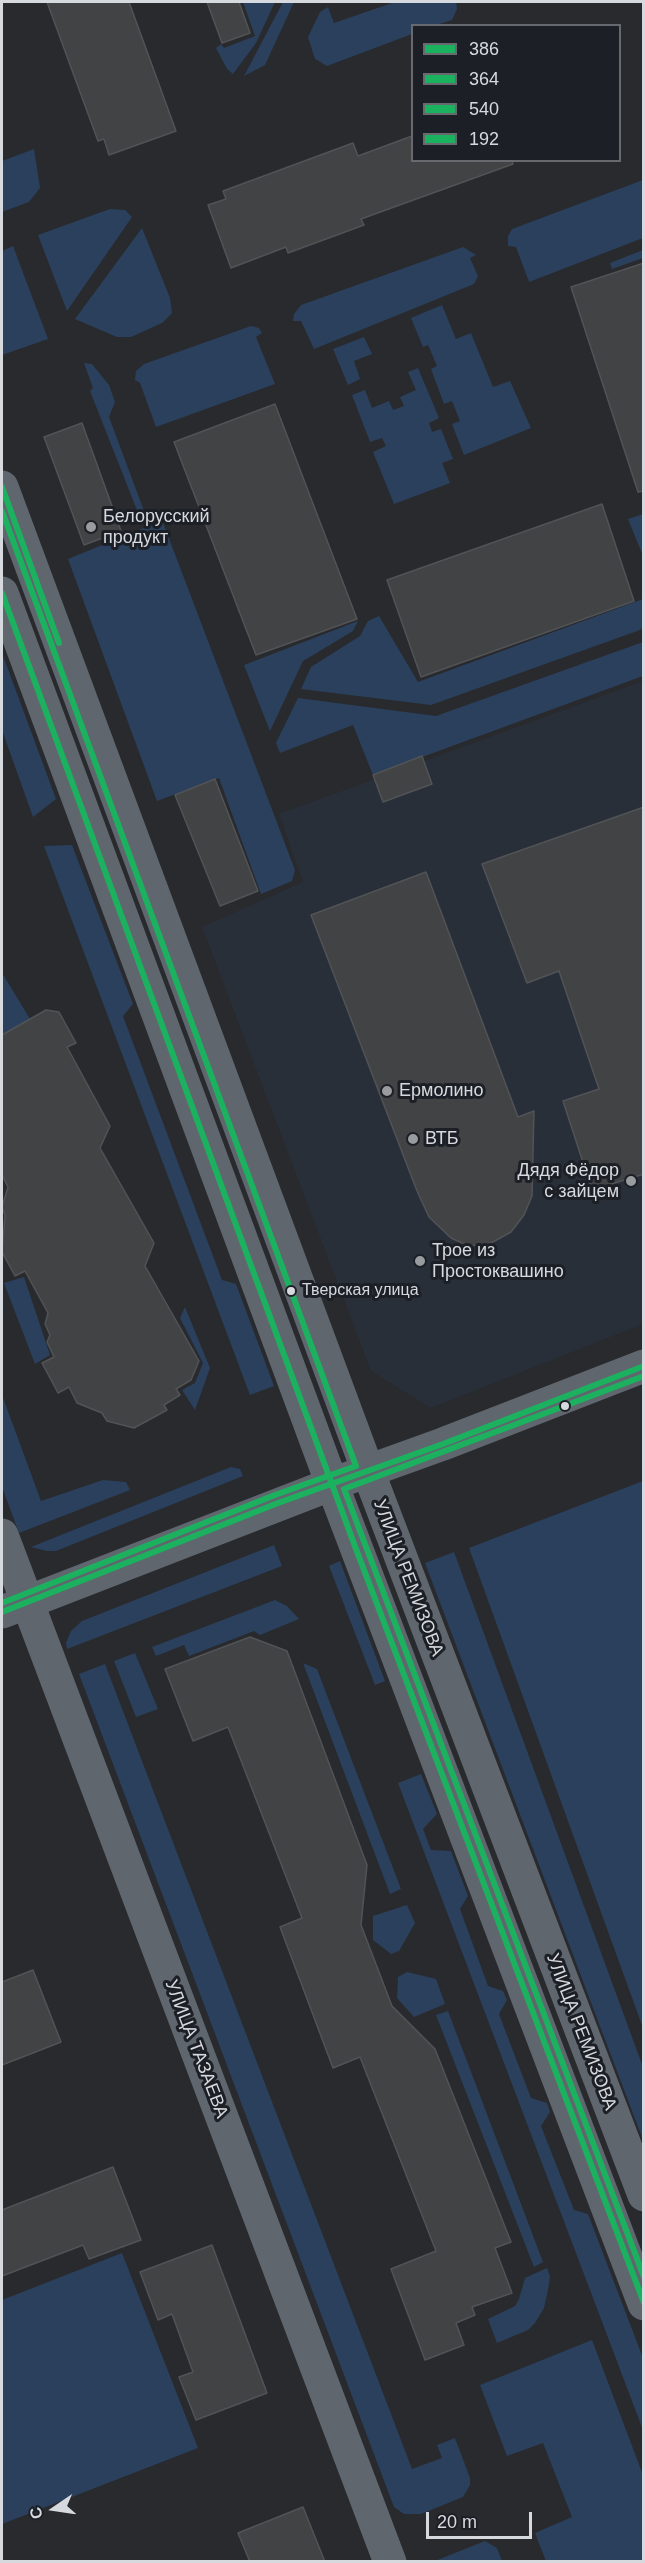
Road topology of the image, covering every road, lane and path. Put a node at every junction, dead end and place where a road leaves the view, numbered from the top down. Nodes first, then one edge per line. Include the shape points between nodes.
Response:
1 (2, 488) edge
2 (2, 593) edge
3 (644, 1366) edge
4 (368, 1471) junction
5 (332, 1484) junction
6 (2, 1535) edge
7 (14, 1607) edge
8 (644, 2195) edge
9 (644, 2304) edge
10 (390, 2562) edge

1 - 4 street, УЛИЦА РЕМИЗОВА
2 - 5 street, УЛИЦА РЕМИЗОВА
3 - 4 main road
4 - 5 main road
4 - 8 main road, УЛИЦА РЕМИЗОВА
5 - 7 street
5 - 9 main road, УЛИЦА РЕМИЗОВА
6 - 7 street, УЛИЦА ТАЗАЕВА
7 - 10 street, УЛИЦА ТАЗАЕВА

